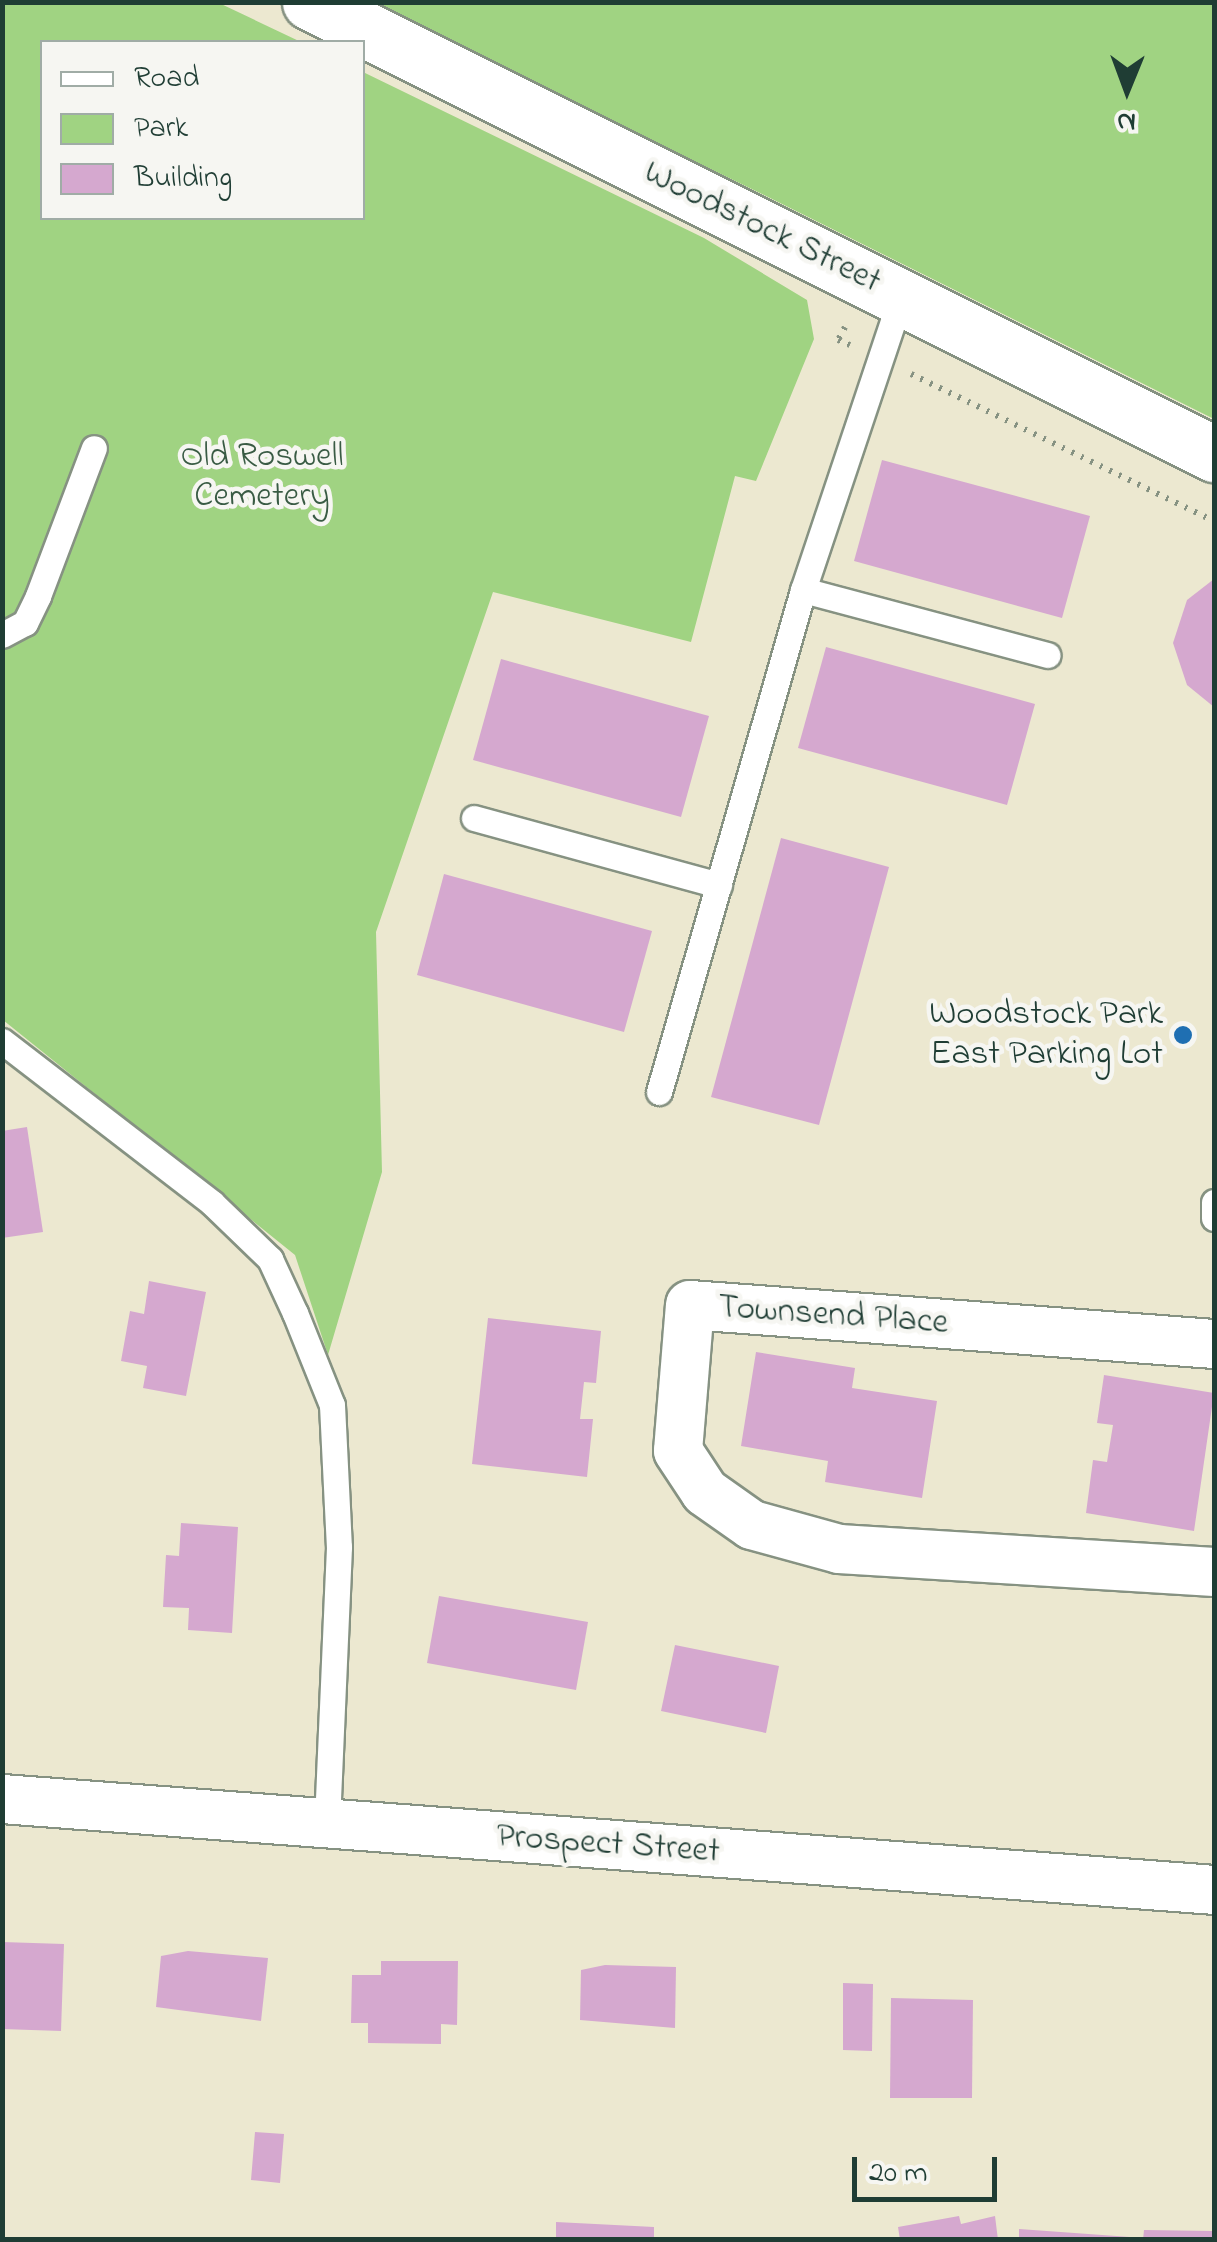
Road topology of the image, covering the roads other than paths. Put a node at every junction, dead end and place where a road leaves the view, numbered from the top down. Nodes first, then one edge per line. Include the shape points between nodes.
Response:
1 (310, 2) edge
2 (902, 297) junction
3 (94, 448) dead end
4 (1214, 454) edge
5 (803, 590) junction
6 (2, 634) edge
7 (1048, 655) dead end
8 (474, 818) dead end
9 (719, 885) junction
10 (2, 1041) edge
11 (660, 1092) dead end
12 (1214, 1202) edge
13 (1214, 1218) edge
14 (1214, 1344) edge
15 (1214, 1572) edge
16 (2, 1799) edge
17 (326, 1824) junction
18 (1214, 1890) edge

1 - 2 street, Woodstock Street
2 - 4 street, Woodstock Street
2 - 5 lane
3 - 6 lane via 25,623
5 - 7 lane
5 - 9 lane
8 - 9 lane
9 - 11 lane
10 - 17 lane via 212,1203 270,1259 295,1313 332,1405 340,1547
12 - 13 lane
14 - 15 street, Townsend Place via 690,1305 678,1451 706,1492 752,1524 839,1549
16 - 17 street, Prospect Street
17 - 18 street, Prospect Street

